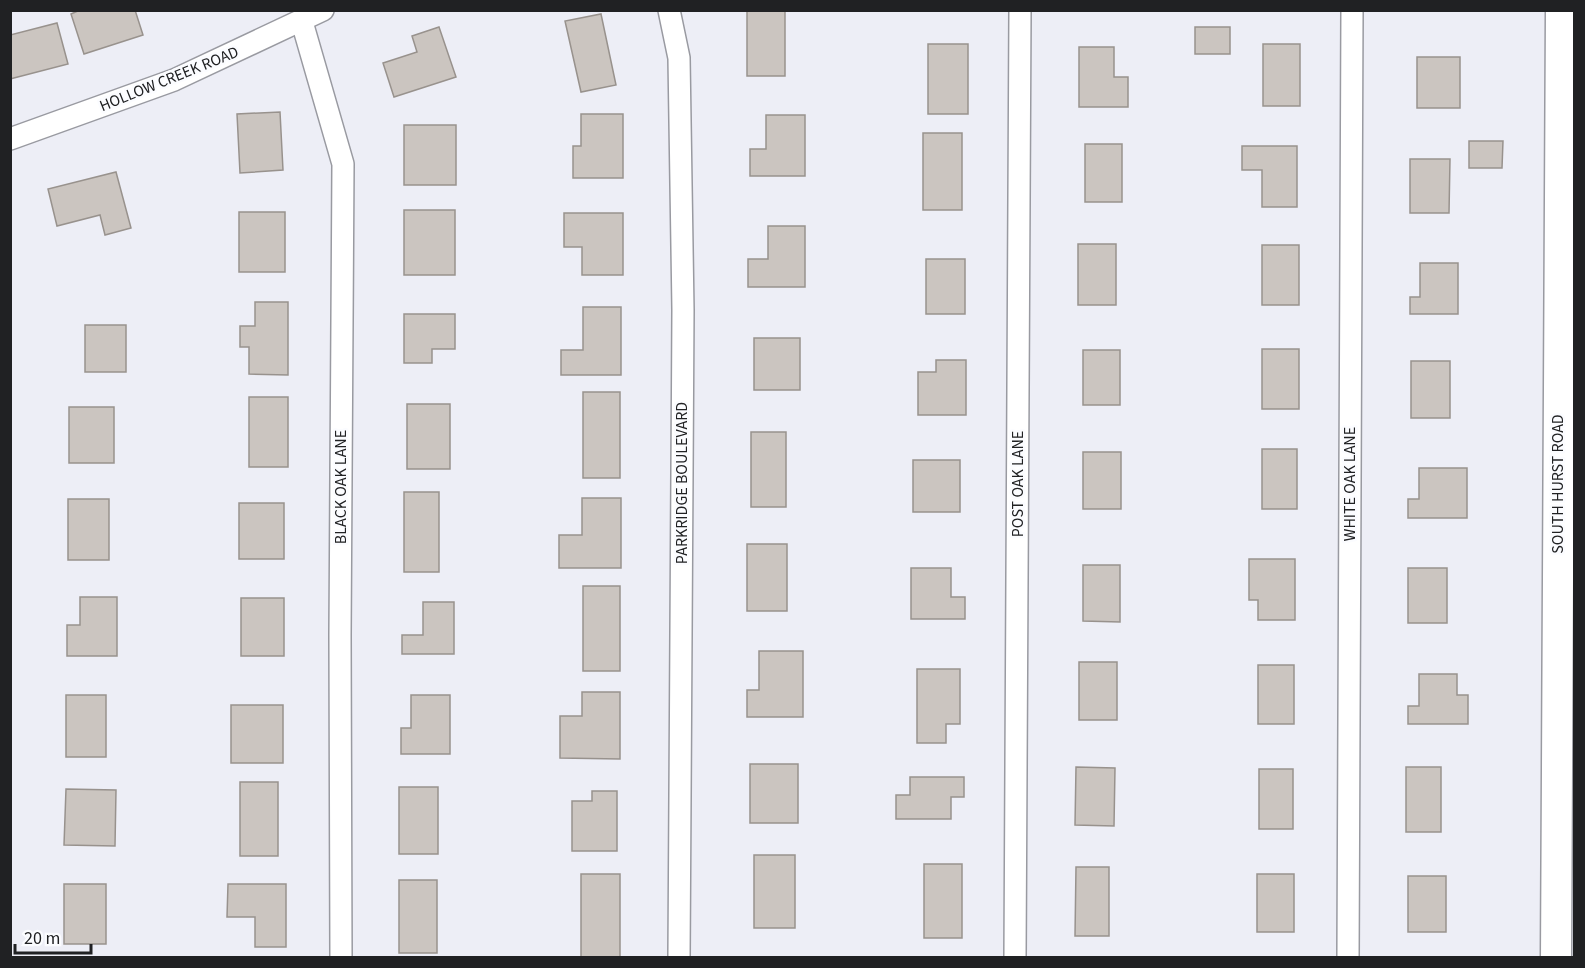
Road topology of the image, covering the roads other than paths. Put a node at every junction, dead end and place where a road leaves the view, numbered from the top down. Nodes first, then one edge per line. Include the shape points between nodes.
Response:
1 (323, 10) edge
2 (669, 10) edge
3 (1020, 10) edge
4 (1352, 10) edge
5 (1561, 10) edge
6 (302, 22) junction
7 (10, 139) edge
8 (341, 957) edge
9 (679, 957) edge
10 (1015, 957) edge
11 (1348, 957) edge
12 (1556, 957) edge

1 - 6 street, HOLLOW CREEK ROAD
2 - 9 street, PARKRIDGE BOULEVARD via 679,58 683,310
3 - 10 street, POST OAK LANE
4 - 11 street, WHITE OAK LANE
5 - 12 street, SOUTH HURST ROAD
6 - 7 street, HOLLOW CREEK ROAD via 174,80
6 - 8 street, BLACK OAK LANE via 343,164

